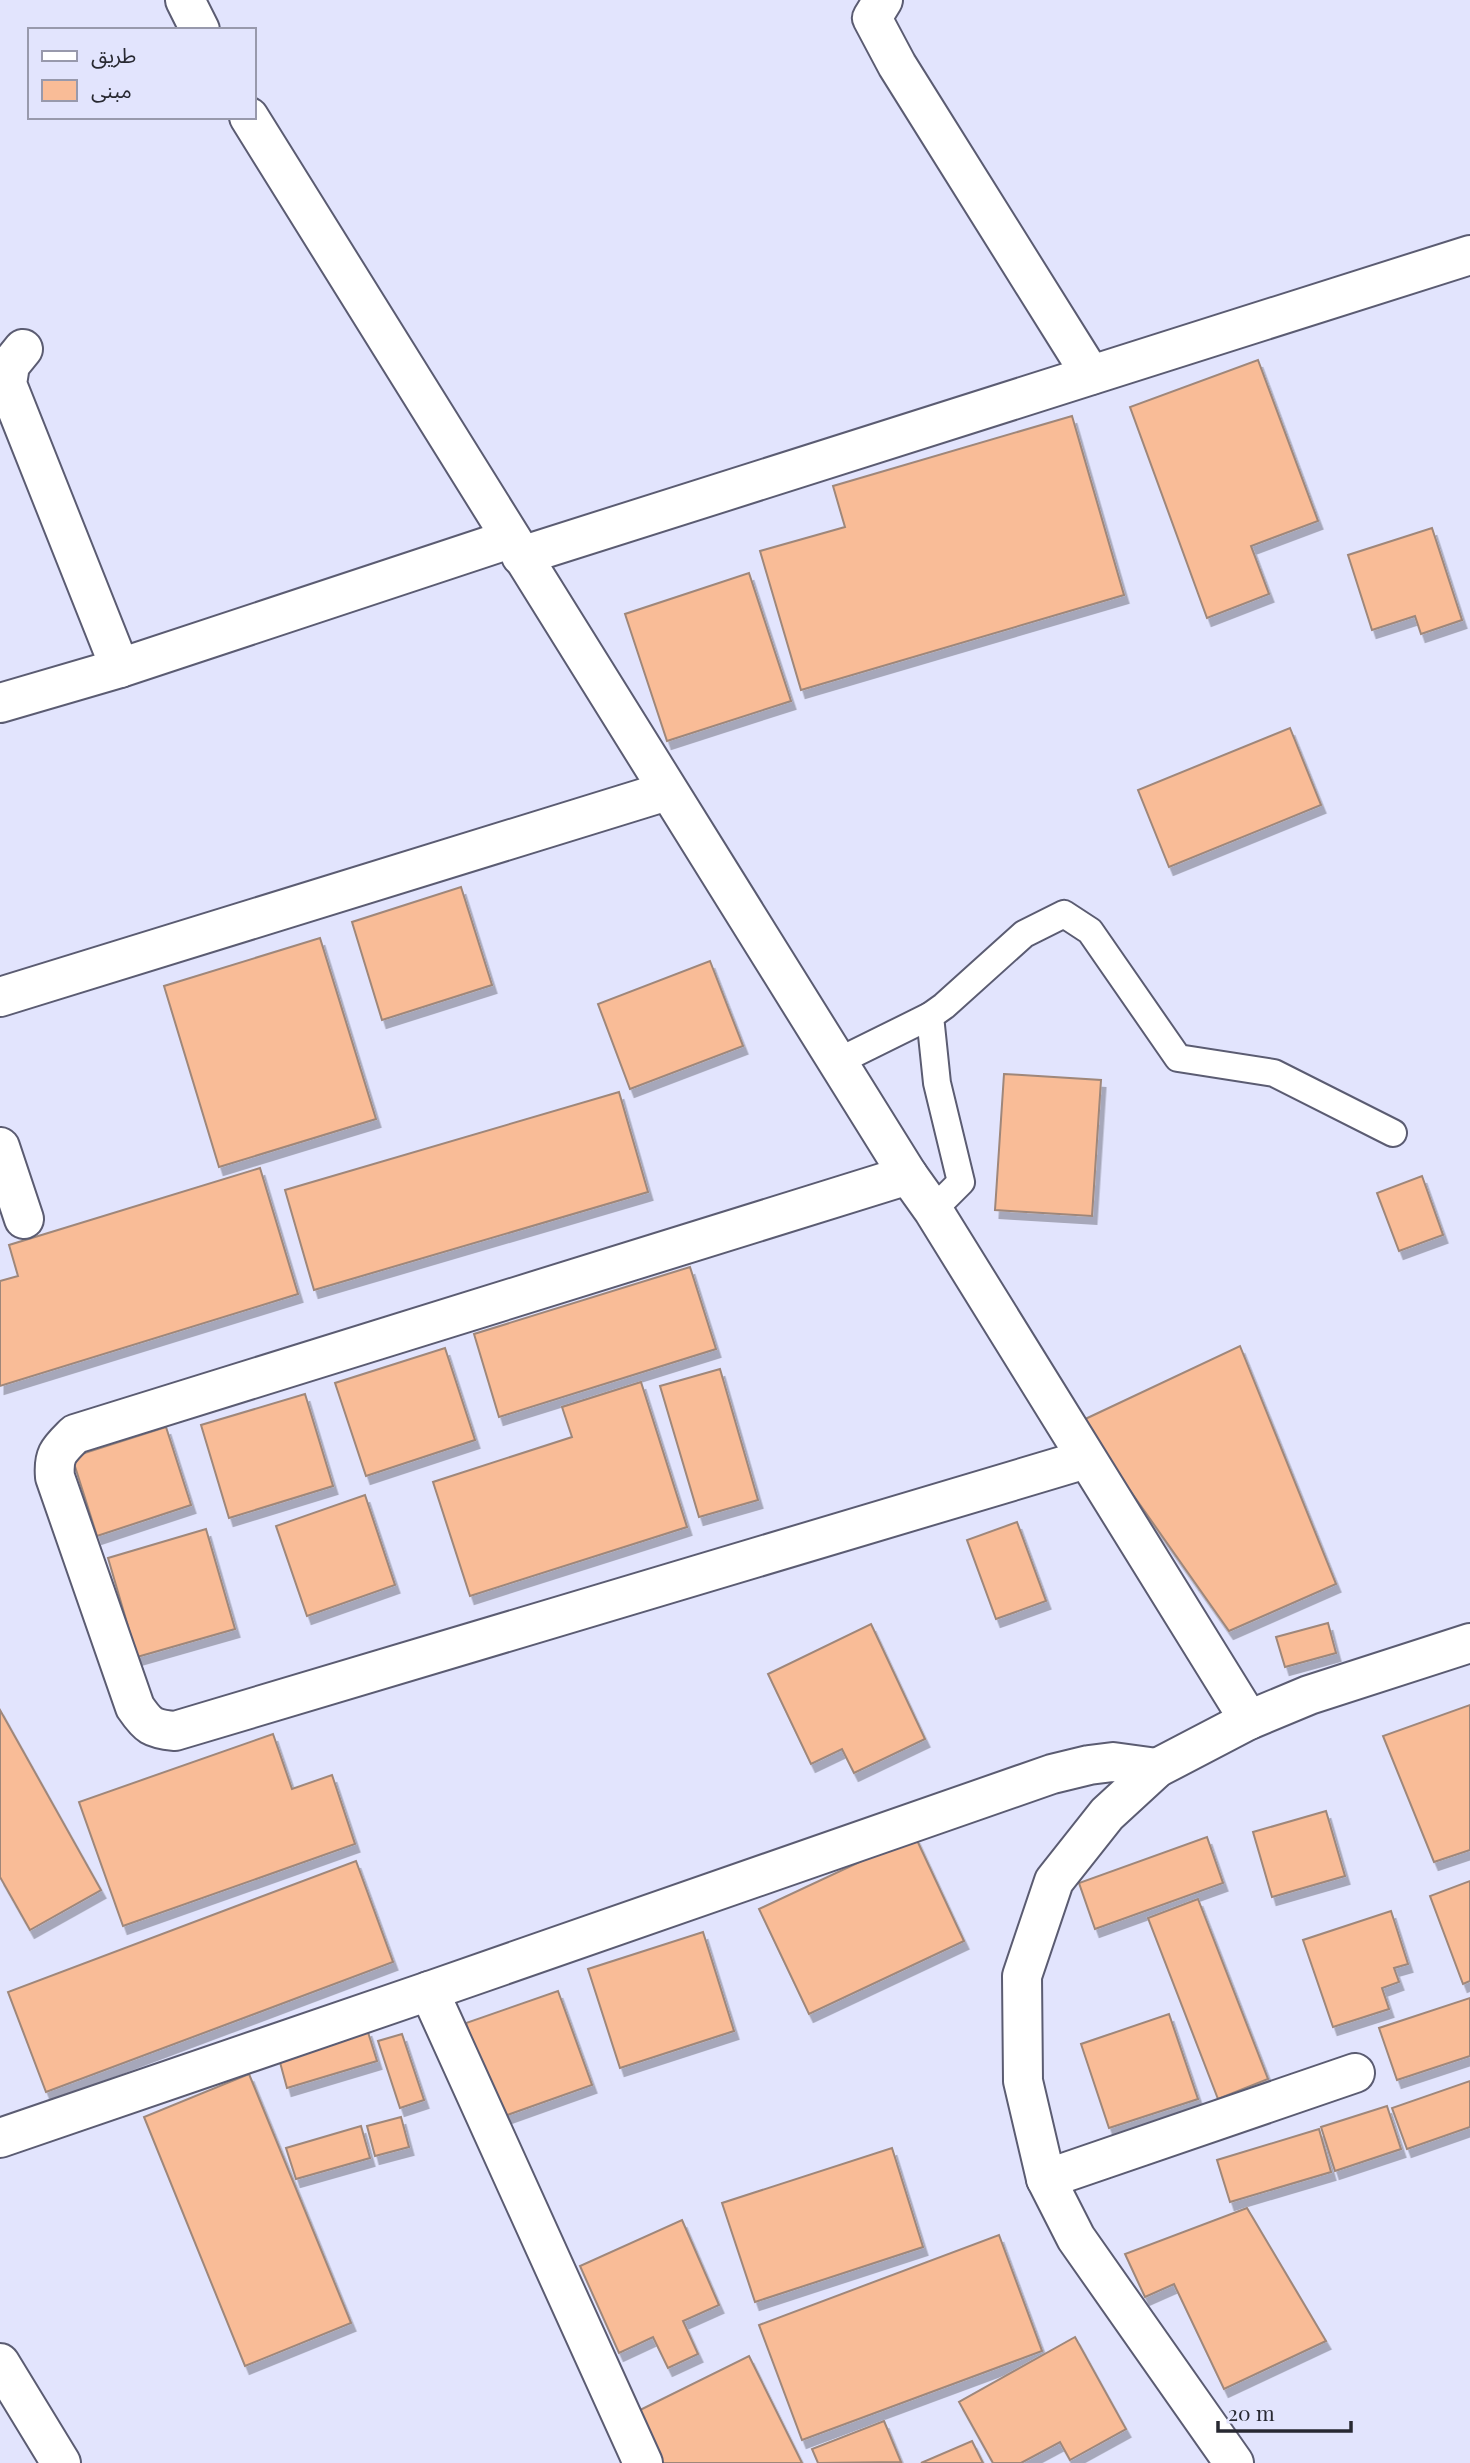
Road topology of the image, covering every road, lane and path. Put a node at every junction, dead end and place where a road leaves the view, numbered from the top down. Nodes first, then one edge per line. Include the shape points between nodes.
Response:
1 (185, 0) edge
2 (871, 6) edge
3 (199, 28) edge
4 (250, 119) edge
5 (1470, 256) edge
6 (23, 349) dead end
7 (1091, 375) junction
8 (515, 547) junction
9 (121, 668) junction
10 (0, 704) edge
11 (667, 791) junction
12 (0, 997) edge
13 (930, 1016) junction
14 (837, 1062) junction
15 (1393, 1133) dead end
16 (0, 1147) edge
17 (908, 1175) junction
18 (933, 1210) junction
19 (24, 1219) dead end
20 (1086, 1459) junction
21 (1470, 1643) edge
22 (1250, 1720) junction
23 (1157, 1768) junction
24 (429, 1992) junction
25 (1355, 2073) dead end
26 (0, 2138) edge
27 (1046, 2179) junction
28 (0, 2363) edge
29 (61, 2463) edge
30 (643, 2463) edge
31 (1234, 2463) edge

1 - 3 street
2 - 7 street via 897,65
4 - 8 street
5 - 7 street
6 - 9 street via 10,365 8,384
7 - 8 street
8 - 9 street
8 - 11 street
9 - 10 street
11 - 12 street
11 - 14 street
13 - 14 lane
13 - 15 lane via 1024,934 1064,914 1090,932 1178,1058 1274,1073
13 - 18 lane via 937,1083 961,1182
14 - 17 street
16 - 19 street
17 - 18 street
17 - 20 street via 75,1434 53,1460 55,1477 135,1707 146,1723 175,1731
18 - 20 street
20 - 22 street
21 - 22 street via 1309,1695
22 - 23 street
23 - 24 street via 1113,1762 1052,1774
23 - 27 street via 1107,1814 1054,1881 1022,1976 1023,2081
24 - 26 street
24 - 30 street
25 - 27 street
27 - 31 street via 1076,2238
28 - 29 street

